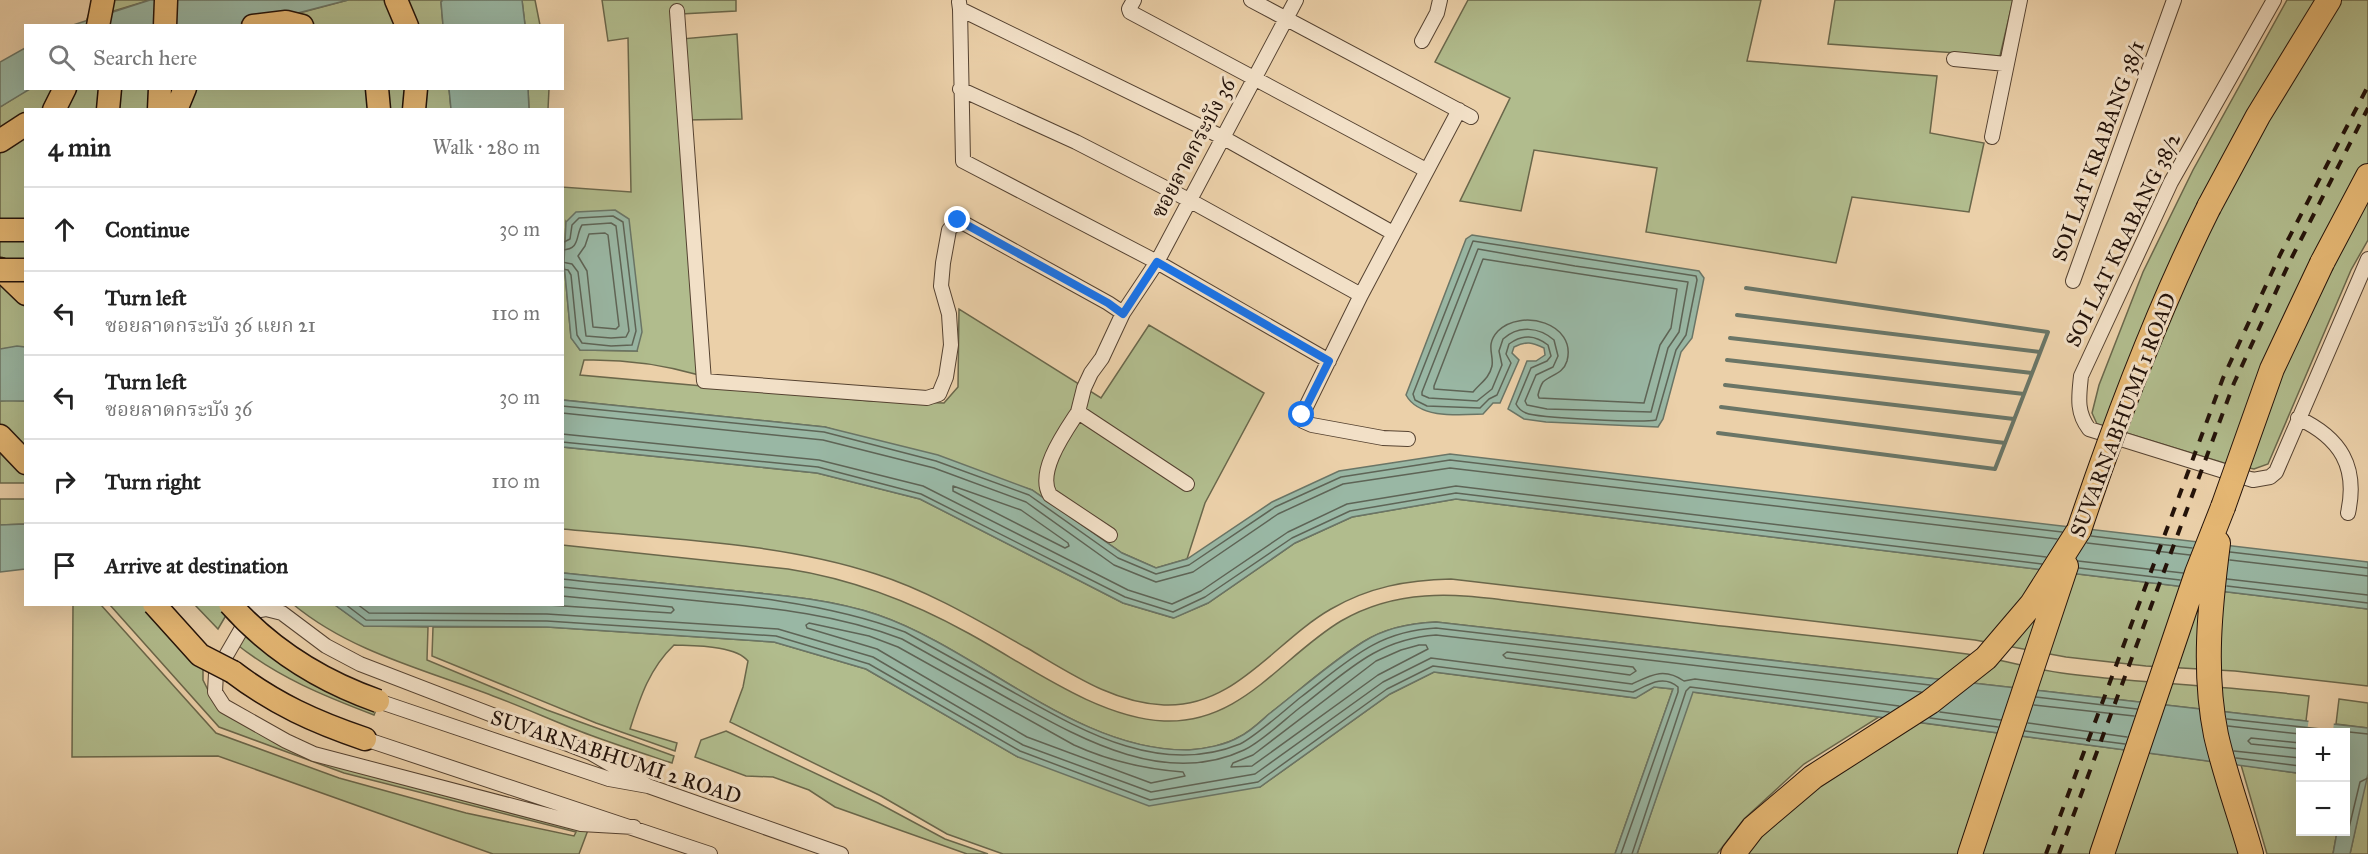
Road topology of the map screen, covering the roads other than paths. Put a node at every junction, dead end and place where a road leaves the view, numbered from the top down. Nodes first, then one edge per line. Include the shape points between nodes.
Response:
1 (103, 0) edge
2 (116, 0) edge
3 (166, 0) edge
4 (396, 0) edge
5 (1134, 0) edge
6 (1251, 0) edge
7 (1296, 0) edge
8 (1440, 0) edge
9 (2020, 0) edge
10 (2174, 0) edge
11 (2274, 0) edge
12 (2329, 0) edge
13 (959, 4) edge
14 (677, 11) dead end
15 (1286, 18) junction
16 (98, 24) edge
17 (114, 24) edge
18 (165, 24) edge
19 (269, 24) edge
20 (294, 24) edge
21 (406, 24) edge
22 (1422, 41) dead end
23 (1954, 59) dead end
24 (2006, 64) junction
25 (1253, 79) junction
26 (960, 89) junction
27 (110, 90) edge
28 (160, 90) edge
29 (184, 90) edge
30 (377, 90) edge
31 (416, 90) edge
32 (108, 108) edge
33 (159, 108) edge
34 (177, 108) edge
35 (379, 108) edge
36 (414, 108) edge
37 (24, 125) edge
38 (1222, 137) junction
39 (1992, 137) dead end
40 (24, 138) edge
41 (0, 141) edge
42 (0, 155) edge
43 (1426, 170) junction
44 (2368, 176) edge
45 (1189, 200) junction
46 (0, 230) edge
47 (24, 230) edge
48 (1393, 233) junction
49 (2368, 259) edge
50 (1157, 262) junction
51 (0, 269) edge
52 (24, 270) edge
53 (2073, 281) dead end
54 (24, 292) edge
55 (1361, 295) junction
56 (1123, 314) junction
57 (1329, 361) junction
58 (1078, 412) junction
59 (2298, 418) junction
60 (0, 436) edge
61 (1408, 439) dead end
62 (24, 461) edge
63 (1187, 484) dead end
64 (2223, 507) junction
65 (2348, 513) dead end
66 (2079, 530) junction
67 (1110, 536) dead end
68 (156, 606) edge
69 (171, 606) edge
70 (232, 606) edge
71 (233, 672) junction
72 (378, 701) joint
73 (364, 739) joint
74 (648, 786) junction
75 (634, 827) junction
76 (710, 854) edge
77 (841, 854) edge
78 (1733, 854) edge
79 (1970, 854) edge
80 (2102, 854) edge
81 (2251, 854) edge

1 - 16 main road
2 - 17 main road
3 - 18 main road
4 - 21 main road
5 - 25 street via 1130,12
6 - 15 street
7 - 15 street, ซอยลาดกระบัง 36
8 - 22 street
9 - 24 street
10 - 53 street, SOI LAT KRABANG 38/1
11 - 59 street, SOI LAT KRABANG 38/2 via 2171,182 2081,376 2079,409 2089,429 2253,480 2263,480 2276,472
12 - 66 highway, SUVARNABHUMI 1 ROAD, bridge via 2236,156 2186,253 2143,355
13 - 26 street
13 - 38 street
14 - 56 street via 704,381 927,398 939,394 951,345 949,314 941,286 943,263 949,230 958,220
15 - 25 street, ซอยลาดกระบัง 36
15 - 43 street via 1465,114
19 - 20 main road
23 - 24 street
24 - 39 street
25 - 38 street, ซอยลาดกระบัง 36
25 - 43 street
26 - 45 street
26 - 50 street via 963,161
27 - 32 main road
28 - 33 main road
29 - 34 main road
30 - 35 main road
31 - 36 main road
37 - 41 main road
38 - 45 street, ซอยลาดกระบัง 36
38 - 48 street
40 - 42 main road
43 - 48 street
44 - 64 highway, bridge via 2272,369
45 - 50 street, ซอยลาดกระบัง 36
45 - 55 street
46 - 47 main road
48 - 55 street
49 - 59 street, SOI LAT KRABANG 38/2
50 - 56 street, ซอยลาดกระบัง 36
50 - 57 street
51 - 52 main road, bridge
51 - 54 main road
55 - 57 street
56 - 58 street, ซอยลาดกระบัง 36 via 1084,388
57 - 61 street via 1305,405 1304,421 1383,438
58 - 63 street
58 - 67 street, ซอยลาดกระบัง 36 via 1047,469 1046,488 1050,495
59 - 65 street via 2319,428 2339,450 2352,481
60 - 62 main road
64 - 80 highway
64 - 81 highway via 2208,651 2210,696 2217,736
66 - 78 highway via 2031,604 1986,658 1930,702 1813,777 1753,828
66 - 79 highway, SUVARNABHUMI 1 ROAD
68 - 71 main road, bridge via 200,655
69 - 71 main road
70 - 72 main road, bridge via 270,642 301,664 333,683
71 - 73 main road via 286,708
72 - 74 street, SUVARNABHUMI 2 ROAD via 609,779
73 - 75 street
74 - 75 street via 591,753 360,664 326,646 277,611 260,609 249,616 216,673 215,692 224,706 314,754 581,824
74 - 77 street, SUVARNABHUMI 2 ROAD
75 - 76 street

